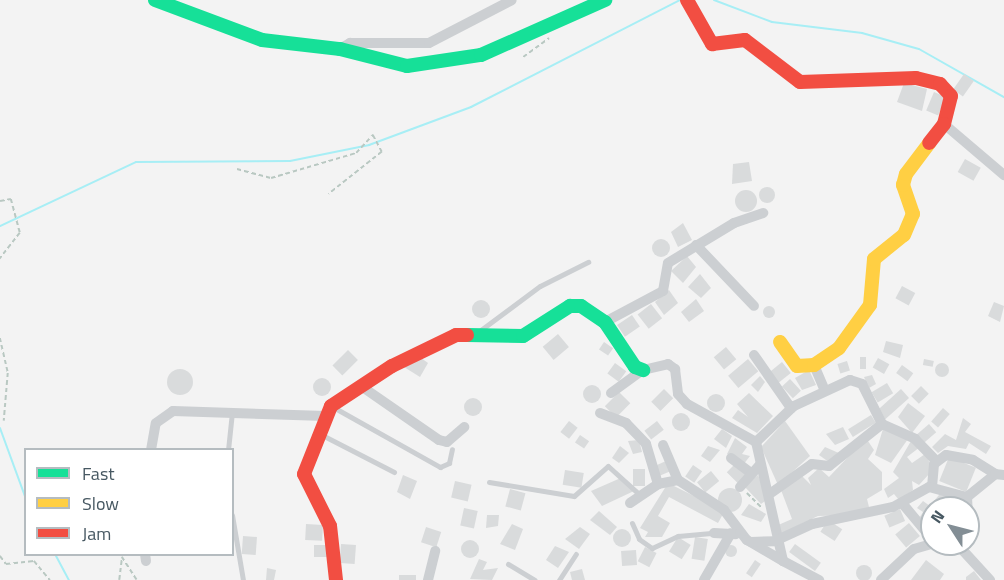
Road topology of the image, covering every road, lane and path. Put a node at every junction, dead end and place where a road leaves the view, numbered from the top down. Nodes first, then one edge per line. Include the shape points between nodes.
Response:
1 (155, 0) edge
2 (512, 0) edge
3 (605, 0) edge
4 (687, 0) edge
5 (556, 21) junction
6 (340, 49) junction
7 (524, 57) dead end
8 (944, 124) junction
9 (237, 169) dead end
10 (1004, 175) edge
11 (329, 194) dead end
12 (0, 201) edge
13 (763, 213) dead end
14 (696, 245) junction
15 (0, 259) edge
16 (588, 262) dead end
17 (754, 306) dead end
18 (605, 322) junction
19 (476, 333) junction
20 (0, 338) edge
21 (780, 342) dead end
22 (754, 356) dead end
23 (814, 365) junction
24 (643, 370) junction
25 (361, 386) junction
26 (824, 388) junction
27 (611, 393) dead end
28 (791, 408) junction
29 (328, 411) junction
30 (600, 413) dead end
31 (232, 414) junction
32 (4, 421) dead end
33 (882, 424) junction
34 (464, 427) dead end
35 (318, 432) junction
36 (756, 442) junction
37 (663, 445) dead end
38 (152, 448) edge
39 (228, 448) edge
40 (452, 449) dead end
41 (731, 458) dead end
42 (936, 461) junction
43 (760, 465) junction
44 (394, 472) dead end
45 (751, 473) junction
46 (1000, 475) edge
47 (678, 480) junction
48 (489, 482) dead end
49 (658, 484) junction
50 (740, 487) joint
51 (932, 487) junction
52 (771, 493) junction
53 (640, 495) junction
54 (964, 496) edge
55 (968, 496) edge
56 (630, 502) dead end
57 (902, 503) junction
58 (769, 513) junction
59 (632, 523) dead end
60 (920, 525) edge
61 (234, 527) edge
62 (714, 533) joint
63 (742, 536) junction
64 (775, 541) junction
65 (920, 547) edge
66 (435, 551) dead end
67 (576, 554) dead end
68 (0, 556) edge
69 (966, 556) edge
70 (783, 561) junction
71 (508, 564) dead end
72 (50, 580) edge
73 (119, 580) edge
74 (137, 580) edge
75 (243, 580) edge
76 (336, 580) edge
77 (428, 580) edge
78 (535, 580) edge
79 (559, 580) edge
80 (704, 580) edge
81 (819, 580) edge
82 (881, 580) edge
83 (990, 580) edge

1 - 6 street via 262,40
2 - 6 street via 429,43 350,43
3 - 5 street
4 - 8 street via 712,44 745,40 800,82 907,78 940,84 951,96
5 - 6 street via 481,55 448,61 407,66
5 - 7 path via 548,38
8 - 10 street
8 - 23 street via 906,174 903,186 913,214 904,235 874,260 870,305 839,348
9 - 11 path via 271,178 356,153 373,135 382,152
12 - 15 path via 11,199 20,233
13 - 14 street
14 - 17 street
14 - 18 street via 668,263 663,291
16 - 19 lane via 540,286
18 - 19 street via 581,306 570,306 523,336
18 - 24 street via 635,367
19 - 25 street via 456,335
20 - 32 path via 8,373
21 - 23 street via 794,364
22 - 28 street
23 - 26 street
24 - 27 street
24 - 36 street via 668,364 675,369 678,394 687,404
25 - 29 street
25 - 34 street via 439,440 447,442
26 - 28 street
26 - 33 street via 859,381
28 - 36 street
29 - 31 street
29 - 35 street
29 - 40 lane via 440,466 449,463
30 - 49 street via 626,423 646,444
31 - 38 street via 173,411 162,415
31 - 39 lane
33 - 42 street via 915,439
33 - 52 street via 829,466 812,464
35 - 44 lane
35 - 76 street via 304,474 330,526
36 - 43 street
37 - 47 street
41 - 45 street
42 - 46 street via 954,454
42 - 51 street
43 - 45 street
43 - 52 street
45 - 50 street
46 - 55 street
47 - 49 street
47 - 63 street via 720,507
48 - 53 lane via 574,496 608,466
49 - 53 street
50 - 58 path
51 - 54 street
51 - 57 street
52 - 58 street
53 - 56 street
57 - 60 street
57 - 64 street via 812,524
58 - 64 street
59 - 62 lane via 639,539 652,548 684,535
61 - 75 lane
62 - 63 street
63 - 64 street
63 - 70 street
63 - 80 street
64 - 70 street
65 - 82 street
66 - 77 street
67 - 79 lane
68 - 72 path via 6,564 34,561
69 - 83 street
70 - 81 street
71 - 78 lane
73 - 74 path via 122,556

